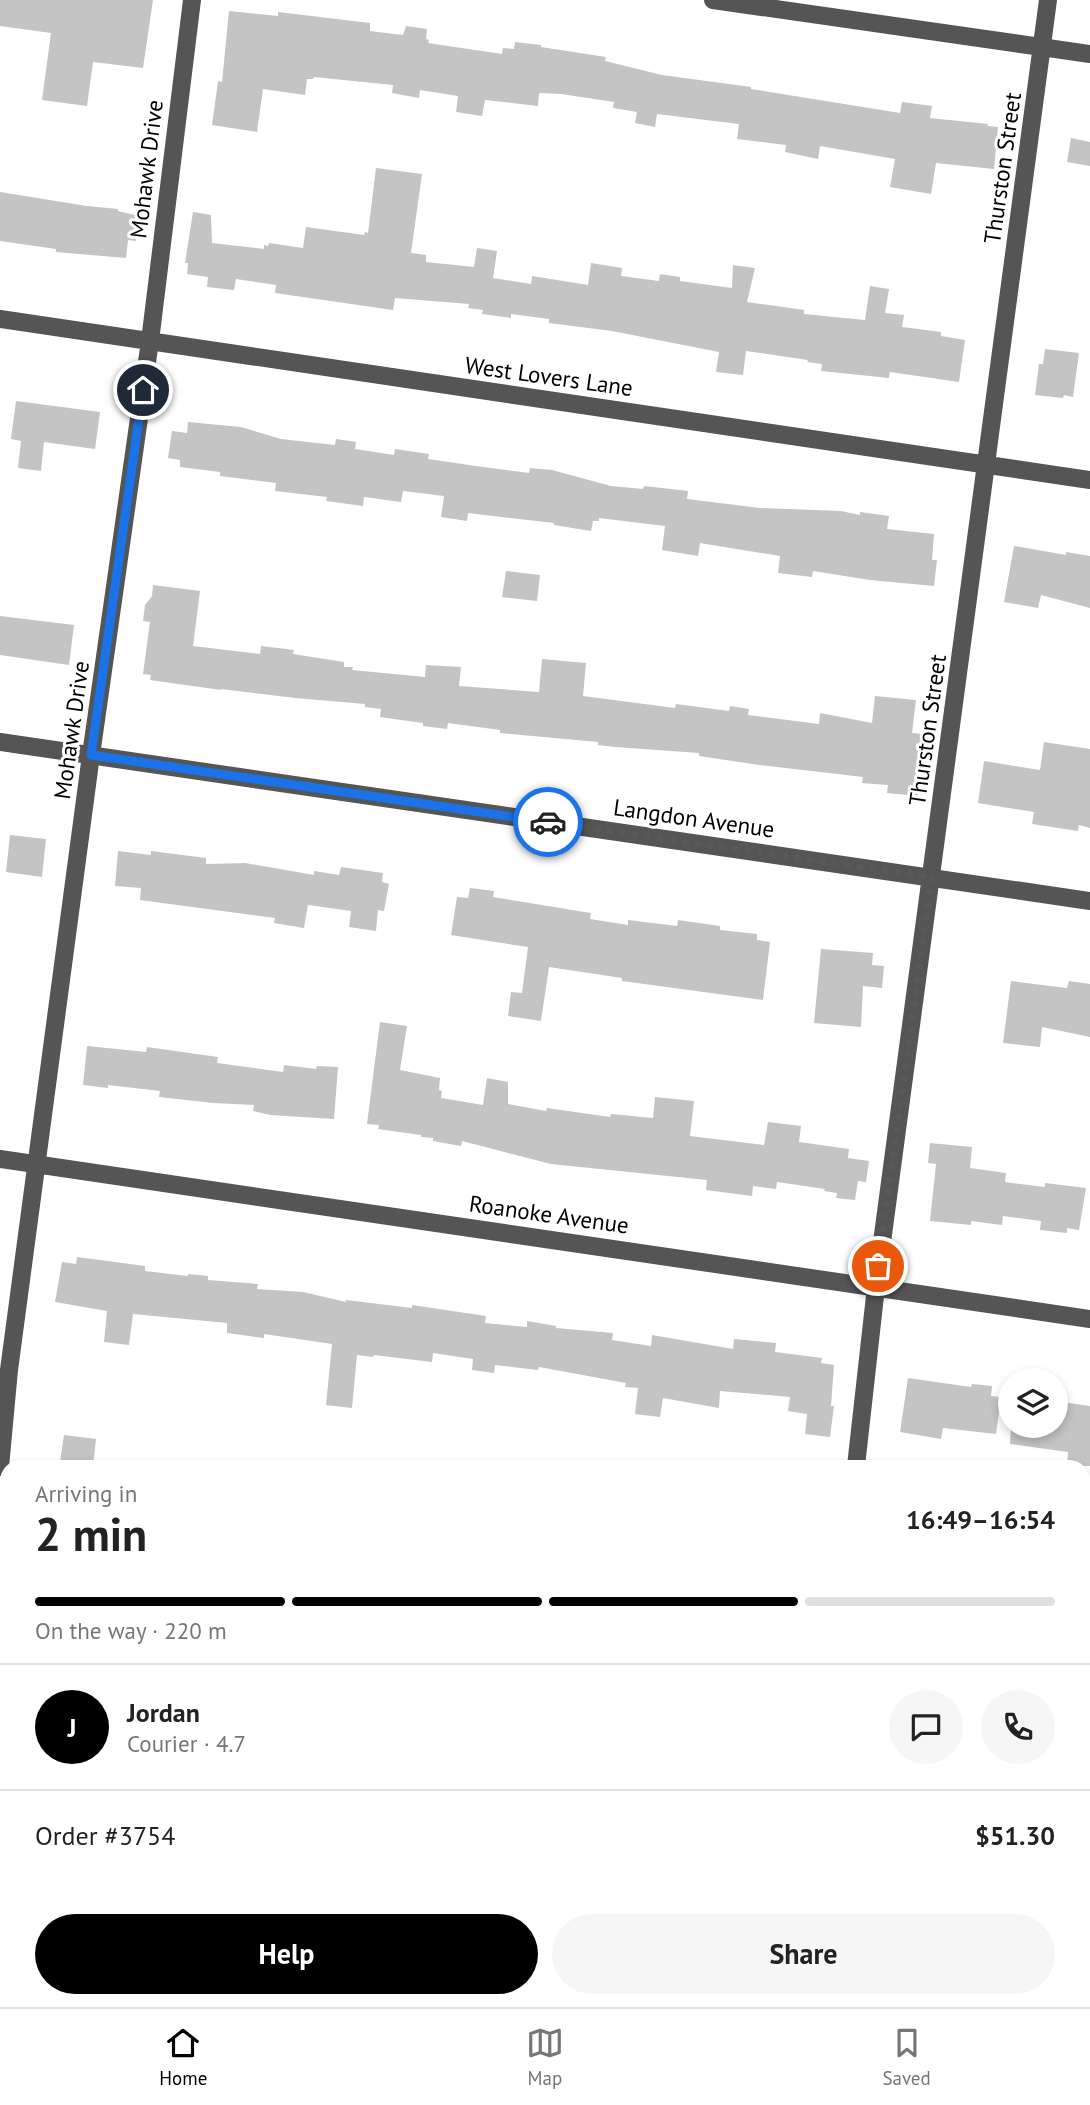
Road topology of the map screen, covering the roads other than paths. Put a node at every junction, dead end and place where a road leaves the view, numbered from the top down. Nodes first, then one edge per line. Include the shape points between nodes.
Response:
1 (192, 0) edge
2 (712, 0) edge
3 (1048, 0) edge
4 (1043, 48) junction
5 (1090, 54) edge
6 (0, 319) edge
7 (150, 341) junction
8 (986, 465) junction
9 (1090, 480) edge
10 (0, 742) edge
11 (91, 755) junction
12 (932, 877) junction
13 (1090, 901) edge
14 (0, 1159) edge
15 (38, 1164) junction
16 (876, 1287) junction
17 (1090, 1319) edge
18 (1, 1460) edge
19 (857, 1460) edge

1 - 7 street, Mohawk Drive
2 - 4 street
3 - 4 street, Thurston Street
4 - 5 street
4 - 8 street, Thurston Street
6 - 7 street, West Lovers Lane
7 - 8 street, West Lovers Lane
7 - 11 street, Mohawk Drive
8 - 9 street, West Lovers Lane
8 - 12 street, Thurston Street
10 - 11 street, Langdon Avenue
11 - 12 street, Langdon Avenue
11 - 15 street, Mohawk Drive
12 - 13 street, Langdon Avenue
12 - 16 street, Thurston Street
14 - 15 street, Roanoke Avenue
15 - 16 street, Roanoke Avenue
15 - 18 street, Mohawk Drive
16 - 17 street, Roanoke Avenue
16 - 19 street, Thurston Street

